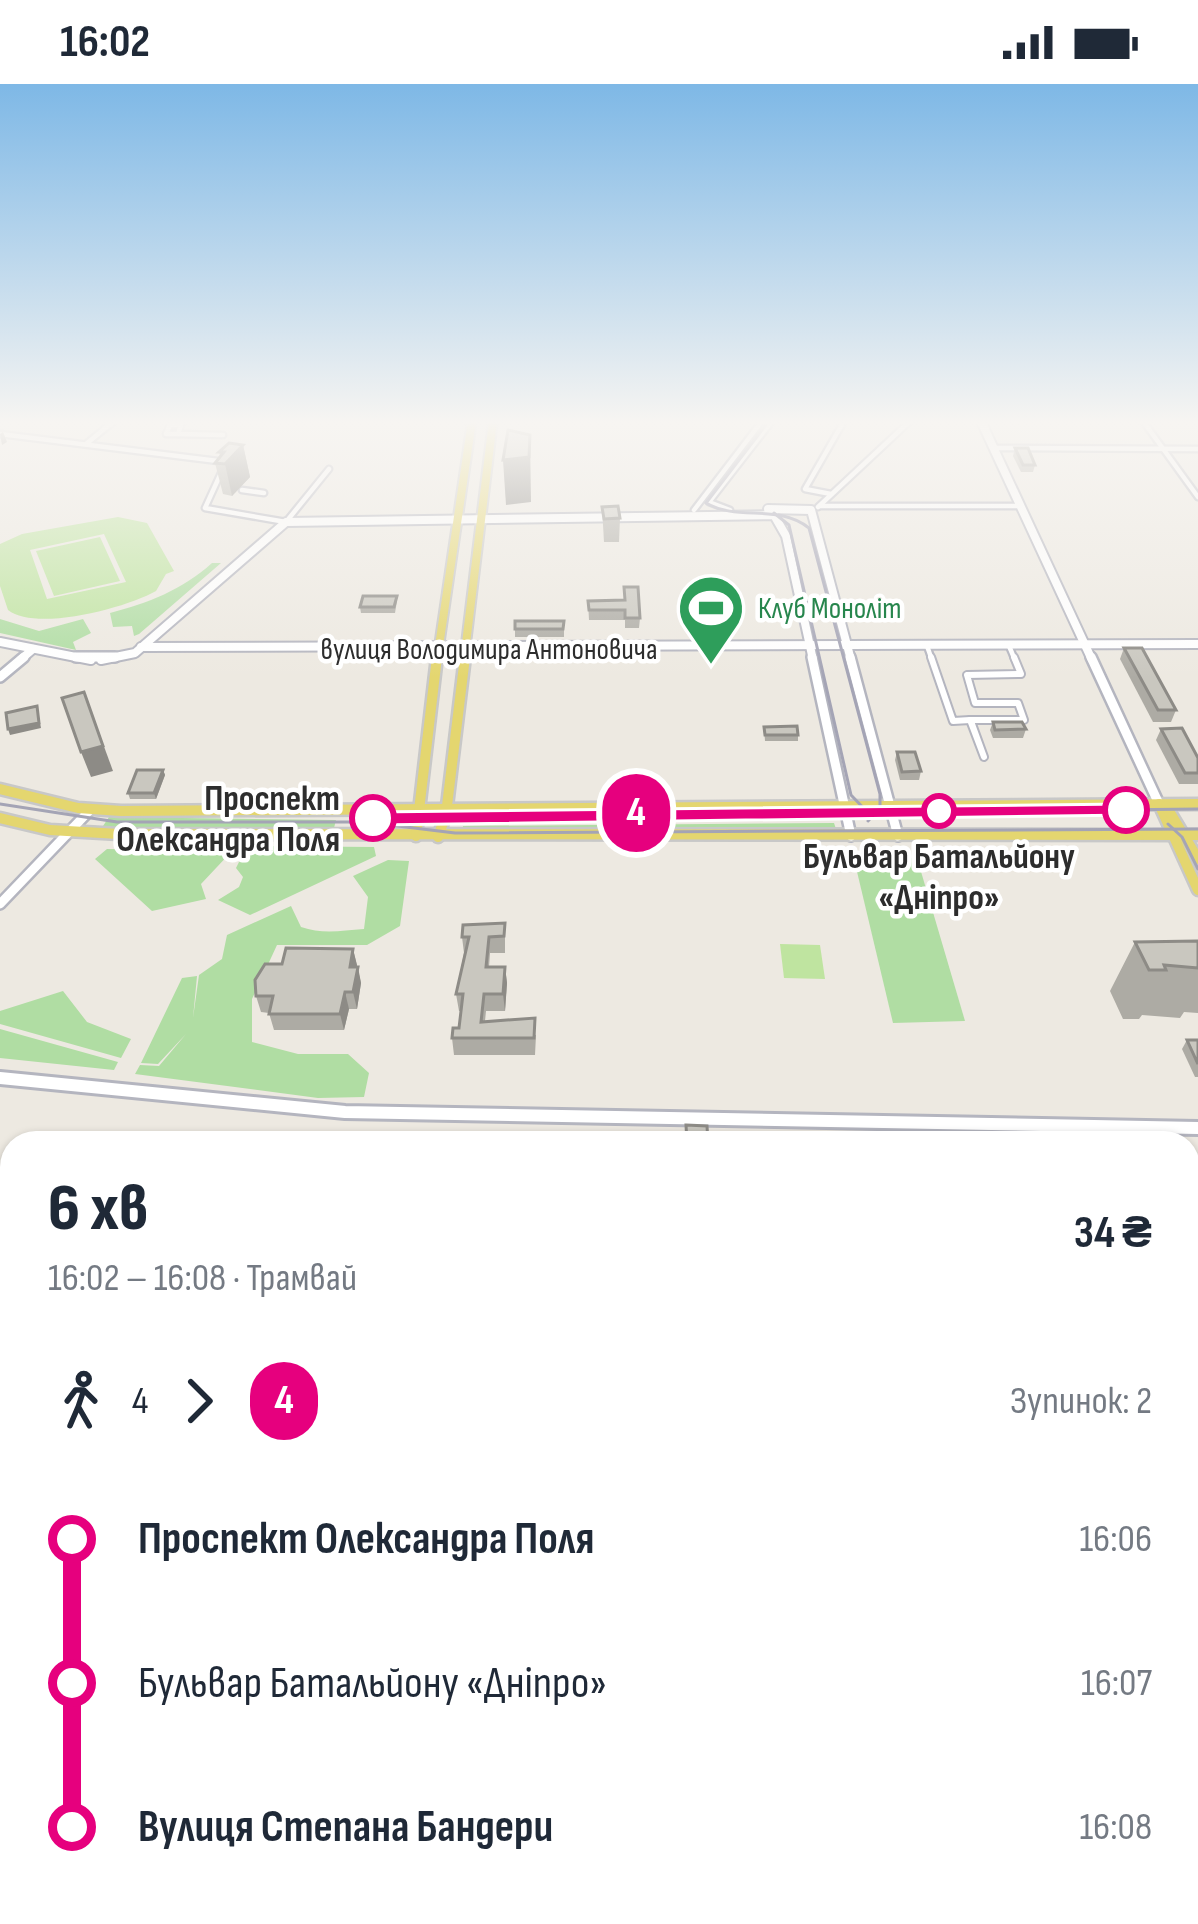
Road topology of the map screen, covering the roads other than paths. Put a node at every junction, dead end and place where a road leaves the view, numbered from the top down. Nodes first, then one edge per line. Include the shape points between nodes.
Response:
1 (1019, 506) edge
2 (206, 507) edge
3 (298, 507) edge
4 (459, 507) edge
5 (483, 507) edge
6 (694, 507) edge
7 (700, 507) edge
8 (722, 507) edge
9 (931, 507) edge
10 (816, 508) junction
11 (730, 510) junction
12 (797, 510) junction
13 (689, 513) junction
14 (780, 517) junction
15 (457, 520) junction
16 (482, 520) junction
17 (286, 522) junction
18 (0, 642) edge
19 (1198, 644) edge
20 (927, 646) junction
21 (1009, 646) junction
22 (1085, 646) junction
23 (810, 647) junction
24 (848, 647) junction
25 (33, 649) junction
26 (465, 649) junction
27 (138, 650) junction
28 (438, 650) junction
29 (0, 676) edge
30 (420, 775) junction
31 (451, 775) junction
32 (0, 789) edge
33 (1159, 804) junction
34 (1198, 804) edge
35 (845, 806) junction
36 (890, 806) junction
37 (447, 809) junction
38 (90, 810) junction
39 (415, 810) junction
40 (0, 818) edge
41 (71, 832) junction
42 (1140, 835) junction
43 (1172, 835) junction
44 (416, 836) junction
45 (438, 836) junction
46 (851, 836) junction
47 (898, 836) junction
48 (1195, 843) edge
49 (1178, 849) junction
50 (1198, 890) edge
51 (0, 904) edge
52 (0, 1078) edge
53 (1198, 1128) edge

1 - 22 street
2 - 17 street
3 - 17 street
4 - 15 main road
5 - 16 main road
6 - 13 street
7 - 13 street
8 - 11 street
9 - 10 street
10 - 12 street
10 - 24 street
11 - 12 street
11 - 13 street
12 - 14 street
13 - 14 street
13 - 16 street
14 - 23 street
15 - 16 street
15 - 17 street
15 - 28 main road
16 - 26 main road
17 - 27 street
18 - 25 street, вулиця Володимира Антоновича
19 - 22 street, вулиця Володимира Антоновича
20 - 21 street, вулиця Володимира Антоновича
20 - 21 street via 953,721 971,722 1024,720 1018,703 975,703 967,674 1021,674
20 - 24 street, вулиця Володимира Антоновича
21 - 22 street, вулиця Володимира Антоновича
22 - 33 street
23 - 24 street, вулиця Володимира Антоновича
23 - 26 street, вулиця Володимира Антоновича
23 - 35 street
24 - 36 street
25 - 27 street, вулиця Володимира Антоновича via 96,661
25 - 29 street
26 - 28 street, вулиця Володимира Антоновича
26 - 31 main road
27 - 28 street, вулиця Володимира Антоновича
28 - 30 main road
30 - 31 main road
30 - 39 main road
31 - 37 main road
32 - 38 main road
33 - 34 main road
33 - 36 main road
33 - 43 main road
33 - 48 main road via 1172,809
35 - 36 main road
35 - 37 main road
35 - 46 street
36 - 47 street
37 - 39 main road
37 - 45 main road
38 - 39 main road
38 - 41 street
39 - 44 main road
40 - 41 main road
41 - 44 main road
41 - 51 street
42 - 43 main road
42 - 47 main road
42 - 49 main road
43 - 48 main road
43 - 49 main road
44 - 45 main road
45 - 46 main road
46 - 47 main road
49 - 50 main road
52 - 53 street via 365,1112

